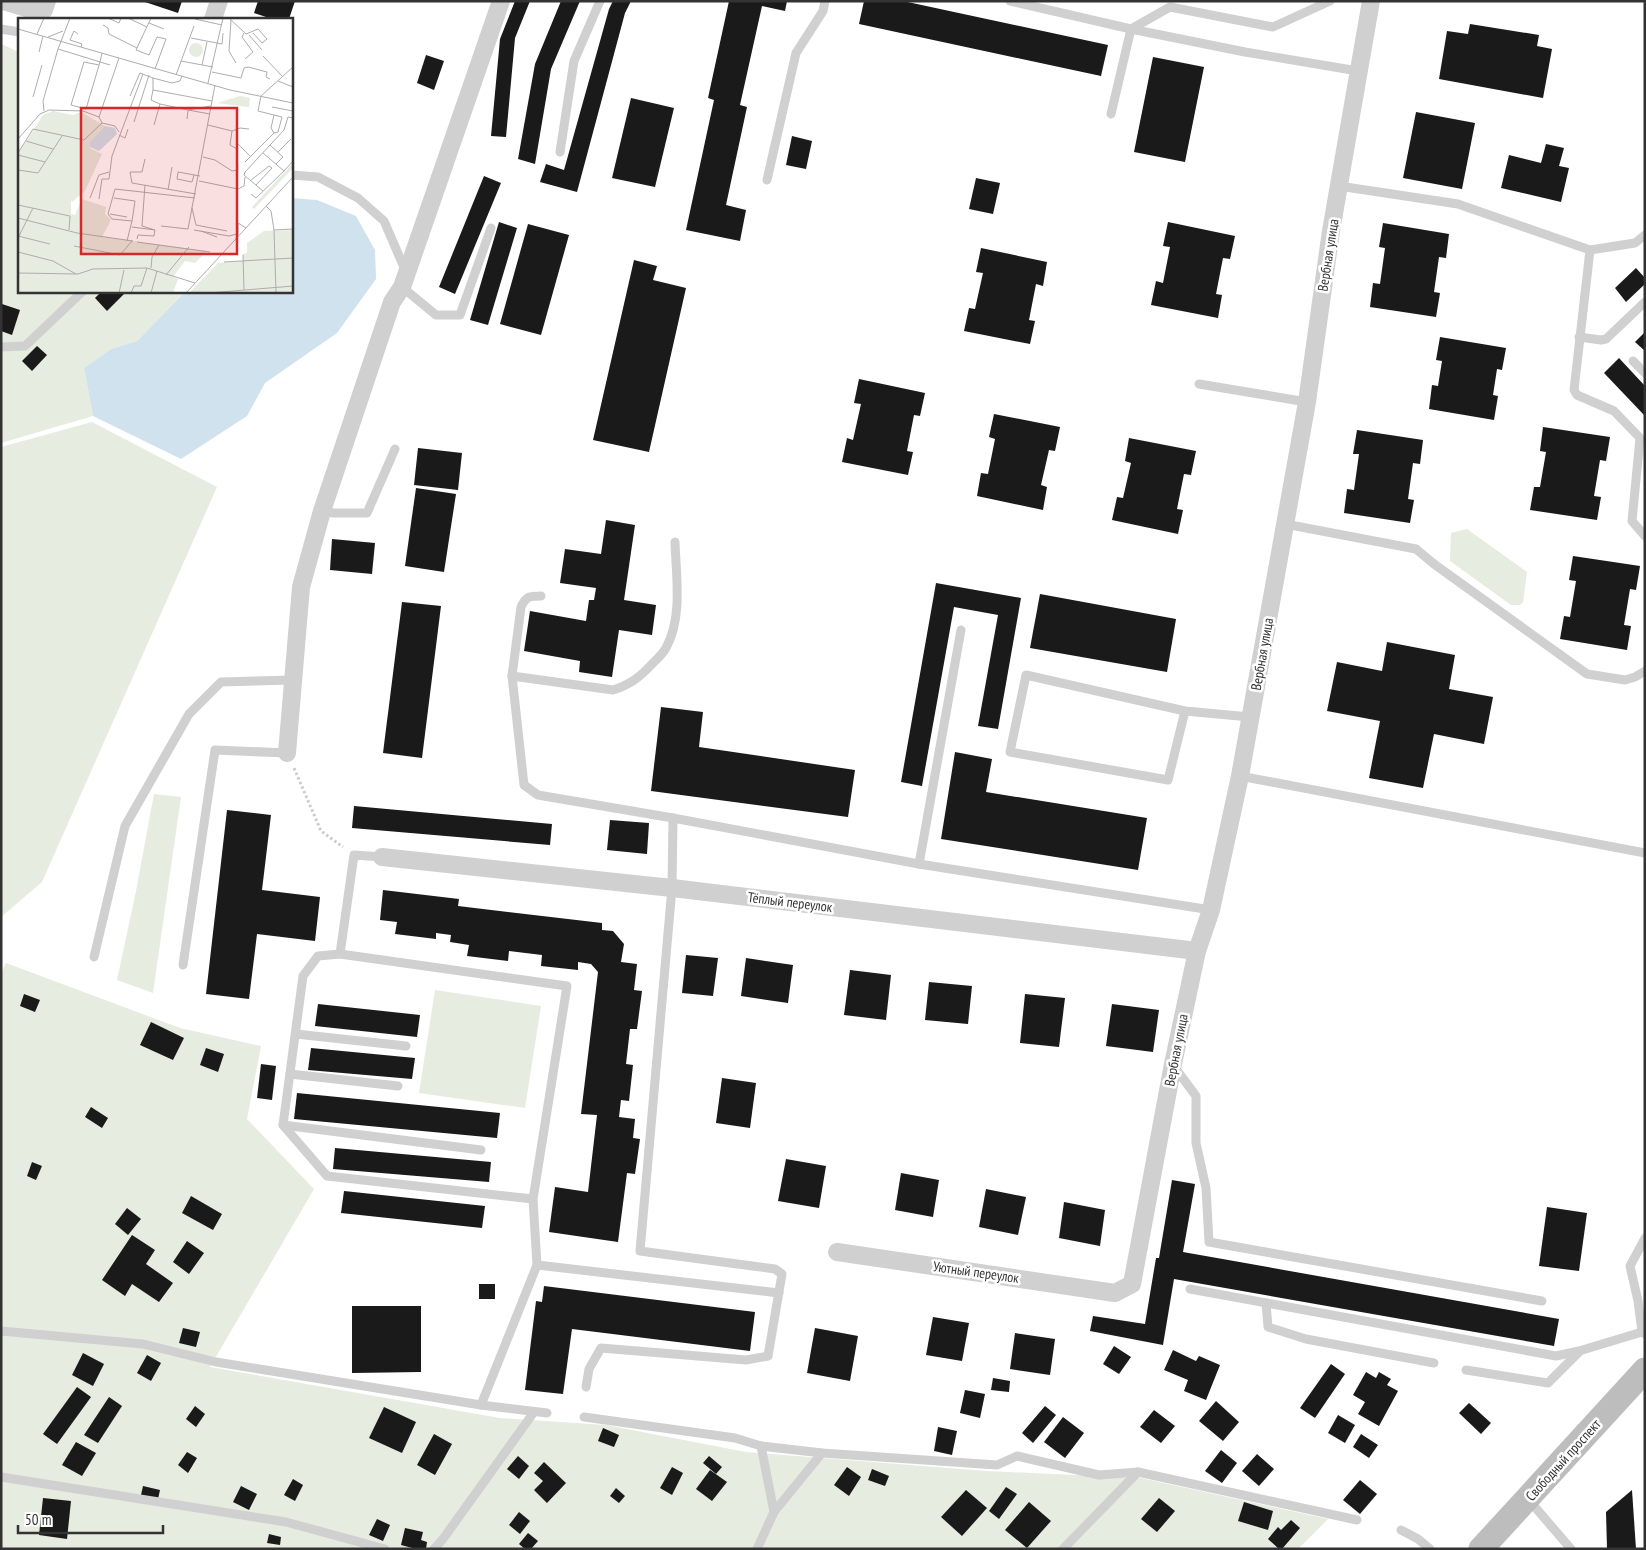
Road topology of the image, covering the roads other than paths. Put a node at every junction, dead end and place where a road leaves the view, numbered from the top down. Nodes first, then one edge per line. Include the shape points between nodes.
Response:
1 (3, 1) edge
2 (47, 1) edge
3 (218, 1) edge
4 (501, 1) edge
5 (600, 1) edge
6 (824, 1) edge
7 (1010, 1) edge
8 (1330, 1) edge
9 (1371, 1) edge
10 (213, 18) edge
11 (1, 28) edge
12 (1130, 29) junction
13 (18, 32) edge
14 (1358, 71) junction
15 (1111, 114) dead end
16 (560, 152) dead end
17 (292, 175) edge
18 (767, 180) dead end
19 (1339, 186) junction
20 (491, 228) dead end
21 (1645, 235) edge
22 (1590, 250) junction
23 (405, 280) junction
24 (82, 292) edge
25 (1645, 302) edge
26 (1580, 337) junction
27 (1, 347) edge
28 (1633, 361) dead end
29 (1645, 373) edge
30 (1199, 384) dead end
31 (1307, 402) junction
32 (395, 449) dead end
33 (322, 511) junction
34 (1285, 524) junction
35 (1645, 536) edge
36 (675, 542) dead end
37 (542, 596) dead end
38 (961, 630) dead end
39 (1645, 670) edge
40 (512, 676) junction
41 (293, 680) junction
42 (1185, 711) junction
43 (1250, 716) junction
44 (287, 753) joint
45 (1240, 776) junction
46 (673, 818) junction
47 (1645, 853) edge
48 (382, 857) joint
49 (919, 864) junction
50 (672, 888) junction
51 (1211, 910) junction
52 (1197, 952) junction
53 (340, 954) junction
54 (94, 957) dead end
55 (183, 965) dead end
56 (296, 1034) junction
57 (406, 1046) dead end
58 (1173, 1064) junction
59 (290, 1074) junction
60 (398, 1086) dead end
61 (283, 1125) junction
62 (481, 1150) dead end
63 (533, 1199) junction
64 (1645, 1238) edge
65 (837, 1252) dead end
66 (537, 1265) junction
67 (1190, 1289) dead end
68 (779, 1293) junction
69 (1116, 1293) joint
70 (1542, 1300) dead end
71 (1266, 1304) junction
72 (1, 1331) edge
73 (1643, 1333) edge
74 (1579, 1351) junction
75 (1434, 1363) dead end
76 (1466, 1370) dead end
77 (1645, 1370) edge
78 (586, 1387) dead end
79 (480, 1405) junction
80 (534, 1412) junction
81 (548, 1412) dead end
82 (584, 1417) dead end
83 (761, 1446) junction
84 (822, 1453) junction
85 (1138, 1472) junction
86 (1, 1477) edge
87 (1528, 1499) junction
88 (774, 1512) junction
89 (1357, 1520) dead end
90 (1402, 1530) dead end
91 (385, 1549) edge
92 (434, 1549) edge
93 (757, 1549) edge
94 (1063, 1549) edge
95 (1430, 1549) edge
96 (1481, 1549) edge
97 (1571, 1549) edge

1 - 2 street via 39,12 44,10
3 - 10 street
4 - 23 street
5 - 16 lane via 574,61
6 - 18 lane via 823,10 796,53
7 - 12 lane
8 - 12 lane via 1273,27 1170,7
9 - 14 street, Вербная улица
11 - 13 lane
12 - 14 lane
12 - 15 lane
14 - 19 street, Вербная улица
17 - 23 lane via 318,177 358,198 384,220
19 - 22 lane via 1458,204
19 - 31 street, Вербная улица
20 - 23 lane via 460,315 436,315
21 - 22 lane via 1635,242
22 - 26 lane
23 - 33 street via 392,302
24 - 27 lane via 26,346
25 - 26 lane via 1606,339
26 - 35 lane via 1574,386 1576,395 1614,412 1640,438 1632,521
28 - 29 lane
30 - 31 lane
31 - 34 street, Вербная улица
32 - 33 lane via 367,513
33 - 41 street via 301,587
34 - 39 lane via 1416,549 1587,674 1625,680
34 - 43 street, Вербная улица
36 - 40 lane via 677,612 672,634 665,650 639,678 612,690
37 - 40 lane via 524,599 521,607
38 - 49 lane
40 - 46 lane via 524,786 538,795
41 - 44 street
41 - 54 lane via 221,682 189,714 125,826
42 - 42 lane via 1026,675 1010,752 1168,780
42 - 43 lane
43 - 45 street, Вербная улица
44 - 55 lane via 215,750
45 - 47 lane
45 - 51 street, Вербная улица
46 - 49 lane
46 - 50 lane
48 - 50 street, Тёплый переулок
48 - 53 lane via 354,855
49 - 51 lane
50 - 52 street, Тёплый переулок
50 - 68 lane via 640,1251 775,1268 782,1274
51 - 52 street, Вербная улица
52 - 58 street, Вербная улица
53 - 56 lane via 318,956 303,976
53 - 63 lane via 567,986
56 - 57 lane
56 - 59 lane
58 - 69 street, Вербная улица via 1132,1284
58 - 70 lane via 1196,1096 1196,1143 1206,1188 1209,1242
59 - 60 lane
59 - 61 lane
61 - 62 lane
61 - 63 lane via 326,1176
63 - 66 lane
64 - 73 lane via 1630,1266
65 - 69 street, Уютный переулок
66 - 68 lane
66 - 79 lane
67 - 71 lane
68 - 78 lane via 768,1356 746,1360 601,1348 589,1369
71 - 74 lane via 1556,1356
71 - 75 lane via 1268,1327 1306,1339
72 - 79 lane via 143,1344 216,1362
73 - 74 lane
74 - 76 lane via 1548,1383
77 - 87 main road, Свободный проспект
79 - 80 lane
80 - 81 lane
80 - 92 lane
82 - 83 lane via 735,1438
83 - 84 lane
83 - 88 lane
84 - 85 lane via 997,1465 1017,1456 1099,1475
84 - 88 lane
85 - 89 lane
85 - 94 lane
86 - 91 lane via 286,1522
87 - 96 main road, Свободный проспект
87 - 97 lane
88 - 93 lane
90 - 95 lane

